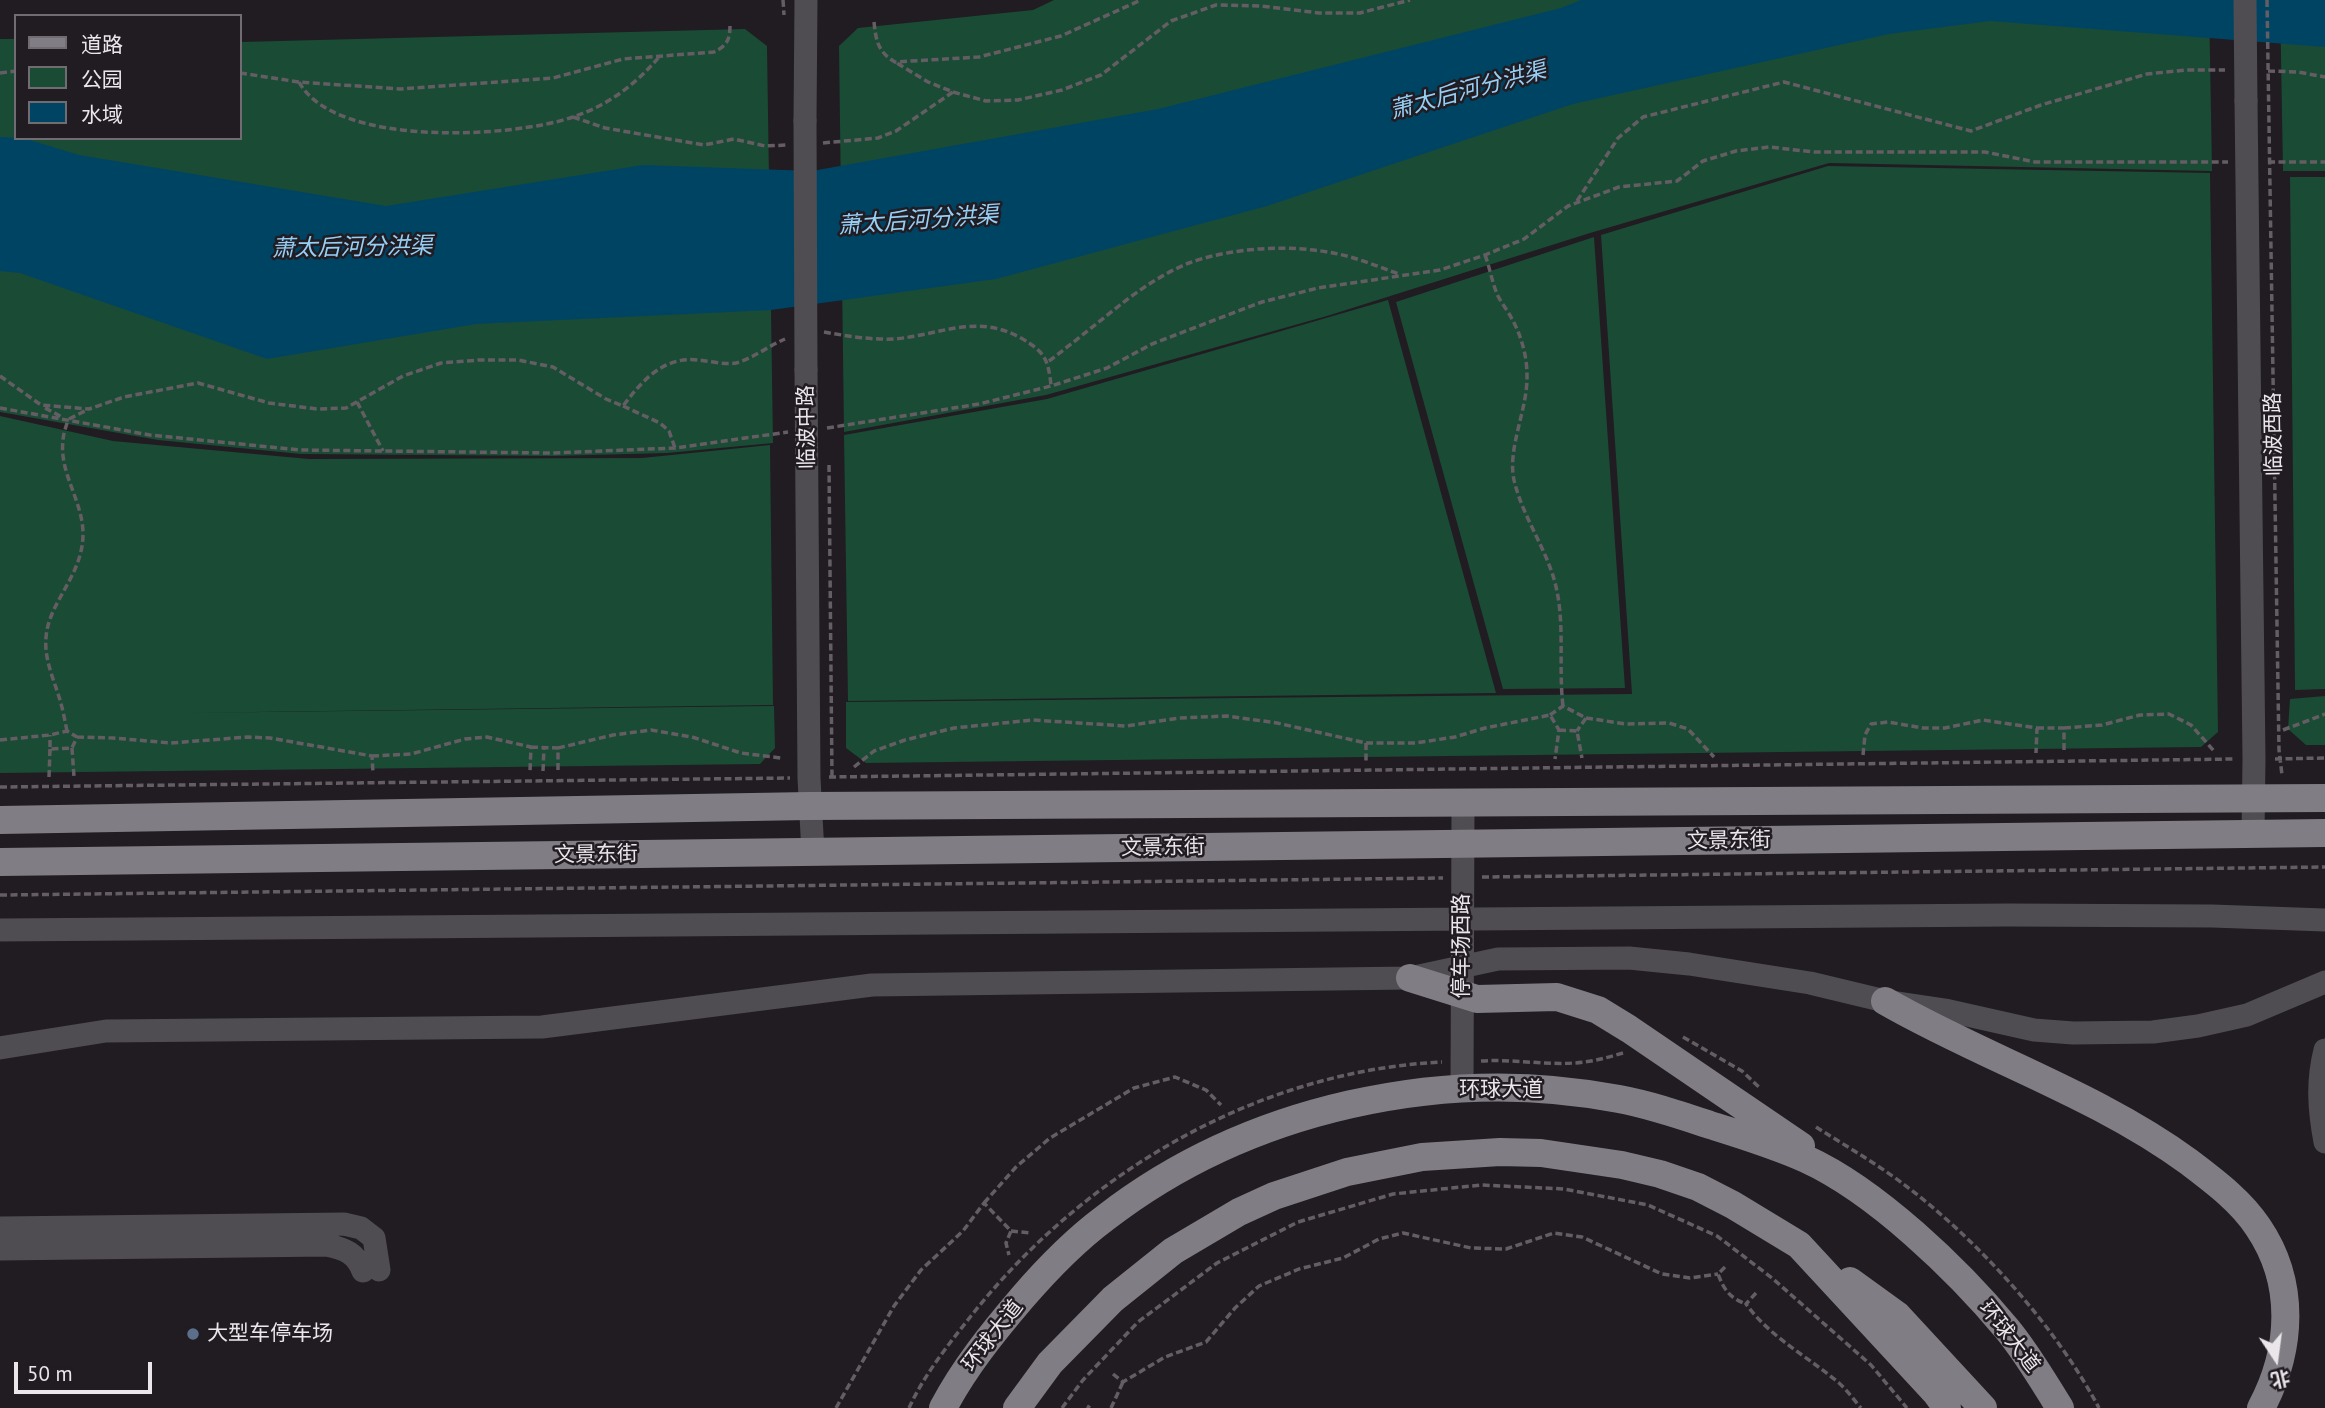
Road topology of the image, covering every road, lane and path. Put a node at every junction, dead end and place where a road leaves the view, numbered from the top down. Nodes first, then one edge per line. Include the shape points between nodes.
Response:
1 (806, 0) edge
2 (1141, 0) edge
3 (1410, 0) edge
4 (2245, 0) edge
5 (2267, 0) edge
6 (874, 22) dead end
7 (730, 24) dead end
8 (660, 56) junction
9 (2228, 70) dead end
10 (2256, 71) dead end
11 (242, 73) edge
12 (2325, 77) edge
13 (299, 82) junction
14 (953, 92) dead end
15 (2258, 162) junction
16 (2325, 162) edge
17 (1576, 203) junction
18 (1485, 255) junction
19 (1401, 275) junction
20 (814, 334) dead end
21 (794, 336) dead end
22 (1049, 361) junction
23 (0, 376) edge
24 (1051, 386) junction
25 (357, 401) junction
26 (41, 405) junction
27 (623, 406) junction
28 (0, 408) edge
29 (89, 409) junction
30 (68, 420) junction
31 (807, 430) junction
32 (675, 448) junction
33 (383, 451) junction
34 (1563, 706) junction
35 (2325, 714) edge
36 (1550, 715) junction
37 (1586, 718) junction
38 (2037, 728) junction
39 (2064, 728) junction
40 (1559, 730) junction
41 (2283, 730) dead end
42 (67, 731) junction
43 (1577, 732) junction
44 (50, 735) junction
45 (77, 737) junction
46 (0, 740) edge
47 (1366, 743) junction
48 (531, 747) junction
49 (544, 747) junction
50 (72, 748) junction
51 (558, 748) junction
52 (50, 749) junction
53 (2214, 751) dead end
54 (2064, 752) dead end
55 (2036, 753) dead end
56 (1863, 755) dead end
57 (372, 756) junction
58 (1714, 757) dead end
59 (781, 758) dead end
60 (1582, 758) dead end
61 (2325, 758) edge
62 (1555, 759) dead end
63 (2255, 759) junction
64 (2281, 759) junction
65 (1366, 761) dead end
66 (854, 767) dead end
67 (530, 771) dead end
68 (543, 771) dead end
69 (558, 771) dead end
70 (373, 773) dead end
71 (49, 777) dead end
72 (74, 777) dead end
73 (809, 778) junction
74 (0, 788) edge
75 (2284, 798) junction
76 (2325, 798) edge
77 (2254, 799) junction
78 (1463, 803) junction
79 (809, 806) junction
80 (0, 820) edge
81 (2253, 834) junction
82 (2286, 834) junction
83 (2325, 834) edge
84 (1461, 845) junction
85 (813, 853) junction
86 (0, 862) edge
87 (2325, 867) edge
88 (2290, 868) junction
89 (1461, 877) junction
90 (0, 895) edge
91 (1461, 918) junction
92 (2325, 920) edge
93 (0, 930) edge
94 (1410, 978) joint
95 (1462, 980) junction
96 (2325, 982) edge
97 (1885, 1001) junction
98 (0, 1048) edge
99 (2325, 1050) edge
100 (1462, 1090) junction
101 (1221, 1105) dead end
102 (2325, 1142) edge
103 (1835, 1175) junction
104 (984, 1203) junction
105 (0, 1228) edge
106 (1012, 1231) junction
107 (1031, 1233) dead end
108 (1799, 1245) junction
109 (0, 1249) edge
110 (1009, 1255) dead end
111 (1725, 1267) dead end
112 (1718, 1274) junction
113 (1756, 1293) dead end
114 (1746, 1304) junction
115 (2060, 1346) dead end
116 (1113, 1374) dead end
117 (1123, 1382) junction
118 (836, 1408) edge
119 (943, 1408) edge
120 (1017, 1408) edge
121 (1062, 1408) edge
122 (1111, 1408) edge
123 (1861, 1408) edge
124 (1907, 1408) edge
125 (1947, 1408) edge
126 (1983, 1408) edge
127 (2060, 1408) edge
128 (2099, 1408) edge
129 (2262, 1408) edge

1 - 31 street, 临波中路, bridge
2 - 6 path via 1061,36 979,57 895,62 883,55 876,43
3 - 14 path via 1360,13 1216,5 1171,21 1101,75 1062,90 1018,100 986,101
4 - 15 street, 临波西路, bridge via 2246,101
5 - 15 path, 临波西路
7 - 8 path via 730,38 714,52
8 - 13 path via 623,59 553,78 400,89
8 - 13 path via 642,78 617,97 573,117 523,128 435,133 389,130 336,113 305,94
9 - 17 path via 2147,74 1971,131 1784,82 1643,117 1618,138
10 - 12 path
11 - 13 path
15 - 16 path
15 - 17 path via 2035,162 1985,152 1814,152 1769,147 1703,161 1677,181 1619,187
15 - 63 street, 临波西路
15 - 64 path, 临波西路
17 - 18 path via 1524,239
18 - 19 path via 1440,270
18 - 34 path via 1526,356 1513,477 1559,599
19 - 22 path via 1338,254 1279,248 1237,251 1189,263 1152,284
19 - 24 path via 1262,302 1152,344 1107,368
20 - 22 path via 894,338 985,325 1010,332
21 - 27 path via 733,364 685,359 662,366 640,383
22 - 24 path
23 - 26 path
24 - 31 path via 979,404
25 - 27 path via 429,367 479,359 553,367
25 - 29 path via 346,408 305,408 198,383 124,397
25 - 33 path
26 - 29 path
26 - 30 path
27 - 32 path via 660,423 669,431
28 - 30 path
29 - 30 path
30 - 33 path via 150,435 286,449
30 - 42 path via 62,442 66,472 80,506 81,558 45,636
31 - 32 path
31 - 73 street, 临波中路
32 - 33 path via 553,453
34 - 36 path
34 - 37 path
35 - 41 path
36 - 40 path
36 - 47 path via 1455,737
37 - 43 path
37 - 58 path via 1626,724 1669,723 1688,729
38 - 39 path
38 - 55 path
38 - 56 path via 1983,720 1945,728 1871,724
39 - 53 path via 2169,714 2191,725
39 - 54 path
40 - 43 path
40 - 62 path
42 - 44 path
42 - 45 path
43 - 60 path
44 - 46 path
44 - 52 path
45 - 50 path
45 - 57 path via 171,743 270,738
47 - 65 path
47 - 66 path via 1227,716 1126,726 1033,720 954,728 905,740 874,751
48 - 49 path
48 - 57 path via 487,737 411,754
48 - 67 path
49 - 51 path
49 - 68 path
50 - 52 path
50 - 72 path
51 - 59 path via 651,730
51 - 69 path
52 - 71 path
57 - 70 path
61 - 64 path
63 - 64 path
63 - 73 path
63 - 77 street, 临波西路
64 - 75 path, 临波西路
73 - 74 path
73 - 79 street, 临波中路
75 - 76 main road, 文景东街
75 - 77 main road, 文景东街
77 - 78 main road, 文景东街
77 - 81 street, 临波西路
78 - 79 main road, 文景东街
78 - 84 street, 停车场西路
79 - 80 main road, 文景东街
79 - 85 street, 临波中路
81 - 82 main road, 文景东街
81 - 84 main road, 文景东街
82 - 83 main road, 文景东街
82 - 88 path
84 - 85 main road, 文景东街
84 - 89 street, 停车场西路
85 - 86 main road, 文景东街
87 - 88 path
88 - 89 path
89 - 90 path
89 - 91 street, 停车场西路
91 - 92 street via 2009,915
91 - 93 street
91 - 95 street, 停车场西路
94 - 95 main road
94 - 98 street via 872,985 542,1027 106,1031
95 - 97 street via 1497,959 1629,958 1750,972
95 - 100 street, 停车场西路
95 - 103 main road via 1477,999 1557,997 1598,1010 1797,1142
96 - 97 street via 2247,1015 2152,1032 2034,1031
97 - 129 main road via 2085,1098 2154,1138 2218,1183 2239,1204 2258,1227 2278,1265 2285,1303 2284,1348
99 - 102 street via 2319,1110
100 - 103 main road, 环球大道 via 1574,1092 1664,1108 1807,1159
100 - 119 main road, 环球大道 via 1394,1096 1303,1116 1185,1166 1142,1192 1104,1218 1038,1280 955,1385
101 - 104 path via 1206,1090 1175,1077 1133,1088 1050,1138
103 - 127 main road, 环球大道 via 1892,1216 1944,1262 2007,1329
104 - 106 path
104 - 118 path via 920,1270 894,1306
105 - 109 street via 344,1224 361,1228 374,1238 371,1270 343,1249 327,1245
106 - 107 path
106 - 110 path via 1006,1243
108 - 120 main road via 1698,1187 1622,1165 1500,1152 1385,1164 1274,1196 1173,1251 1086,1326 1050,1363
108 - 125 main road
108 - 126 main road via 1897,1315
111 - 112 path
112 - 114 path via 1732,1299
112 - 117 path via 1690,1278 1662,1273 1573,1235 1553,1233 1494,1249 1404,1233 1259,1286 1206,1342 1165,1357
113 - 114 path
114 - 123 path via 1774,1335 1840,1384
115 - 128 path
116 - 117 path
117 - 122 path
121 - 124 path via 1138,1322 1217,1263 1298,1222 1393,1194 1481,1185 1564,1189 1648,1205 1717,1236 1871,1365

